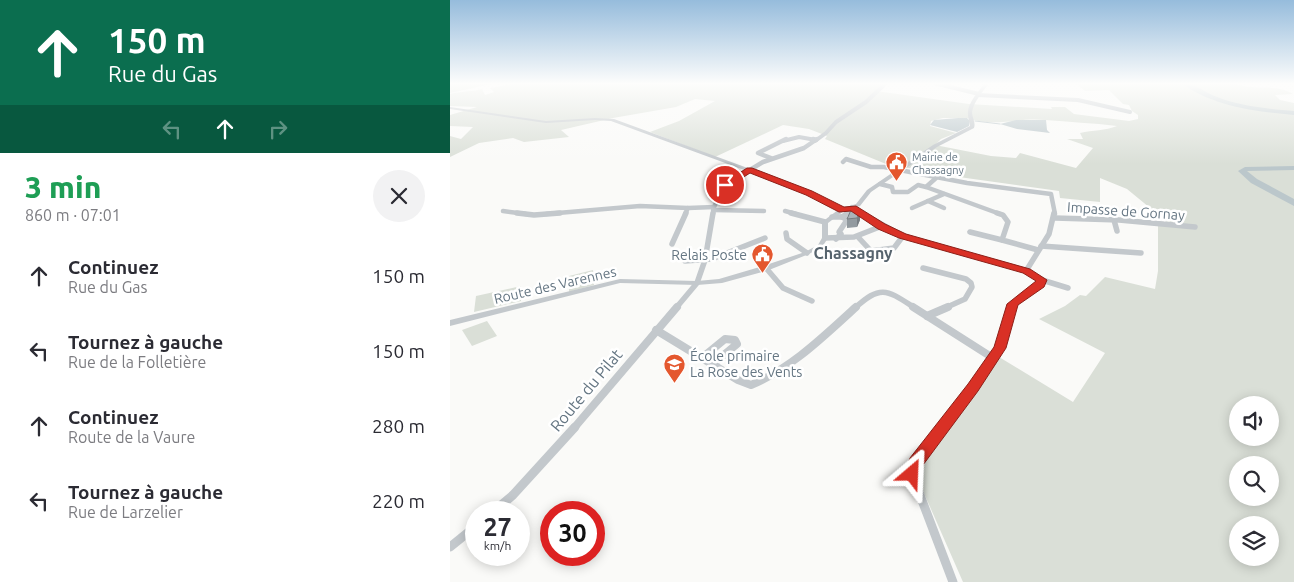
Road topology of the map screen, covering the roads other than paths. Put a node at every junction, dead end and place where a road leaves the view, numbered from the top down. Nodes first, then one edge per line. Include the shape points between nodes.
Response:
1 (465, 110) edge
2 (854, 110) edge
3 (972, 110) edge
4 (1122, 110) edge
5 (1130, 112) dead end
6 (816, 140) junction
7 (771, 158) junction
8 (843, 162) dead end
9 (715, 170) dead end
10 (749, 170) junction
11 (898, 172) junction
12 (736, 177) junction
13 (936, 178) junction
14 (880, 184) junction
15 (926, 187) junction
16 (944, 194) junction
17 (928, 201) junction
18 (688, 208) junction
19 (714, 208) junction
20 (912, 208) dead end
21 (944, 208) dead end
22 (502, 211) dead end
23 (764, 211) dead end
24 (785, 211) dead end
25 (846, 212) junction
26 (1055, 218) junction
27 (1114, 220) junction
28 (825, 222) junction
29 (882, 226) junction
30 (1195, 227) dead end
31 (1117, 231) dead end
32 (970, 232) dead end
33 (786, 233) dead end
34 (903, 236) junction
35 (765, 238) dead end
36 (825, 238) junction
37 (858, 238) junction
38 (836, 239) junction
39 (1002, 240) junction
40 (672, 244) dead end
41 (1040, 248) junction
42 (807, 253) junction
43 (1141, 254) dead end
44 (705, 260) junction
45 (685, 261) dead end
46 (766, 268) junction
47 (924, 268) dead end
48 (1026, 271) junction
49 (1042, 280) junction
50 (697, 283) junction
51 (1068, 288) dead end
52 (812, 301) dead end
53 (927, 316) junction
54 (450, 323) edge
55 (656, 330) junction
56 (703, 357) junction
57 (993, 358) junction
58 (713, 364) junction
59 (506, 501) edge
60 (465, 535) edge
61 (450, 547) edge
62 (953, 582) edge

1 - 10 street via 546,122 610,119
2 - 6 street
3 - 11 street via 972,127 942,141
4 - 5 street
6 - 7 street via 801,150
6 - 7 street via 790,137 758,153
7 - 10 street
8 - 11 street via 853,160
9 - 12 street
10 - 12 street
10 - 25 street via 809,193
11 - 13 street
11 - 14 street
12 - 19 street via 722,189
13 - 15 street
13 - 26 street via 1051,194
14 - 15 street via 892,187 893,192 908,192 918,185
14 - 25 street
15 - 16 street
16 - 17 street
16 - 39 street via 1003,215 1008,222
17 - 20 street
17 - 21 street
18 - 19 street
18 - 22 street via 640,206 534,215
18 - 40 street
19 - 23 street
19 - 44 street
24 - 28 street
25 - 28 street
25 - 29 street
25 - 38 street via 847,220
26 - 27 street, Impasse de Gornay
26 - 41 street
27 - 30 street, Impasse de Gornay
27 - 31 street
28 - 36 street
29 - 34 street
29 - 37 street
32 - 39 street
33 - 42 street via 787,239
34 - 37 street via 894,248 871,251
34 - 48 street
35 - 44 street
36 - 38 street
36 - 42 street, Route des Varennes via 820,246
37 - 38 street
39 - 41 street
41 - 43 street
41 - 48 street
42 - 46 street, Route des Varennes
44 - 45 street
44 - 50 street
46 - 50 street, Route des Varennes via 719,281
46 - 52 street via 783,288
47 - 53 street via 966,279 972,287 965,299
48 - 49 street
49 - 51 street
49 - 57 street via 1040,285 1013,304 1000,348
50 - 54 street, Route des Varennes via 620,281
50 - 55 street, Route du Pilat
53 - 57 street
53 - 58 street via 891,294 875,292 804,354 756,384 746,384
55 - 56 street
55 - 59 street, Route du Pilat via 556,450
56 - 58 street
56 - 58 street via 725,339 735,340 737,344
57 - 62 street via 915,462 912,474
60 - 61 street

